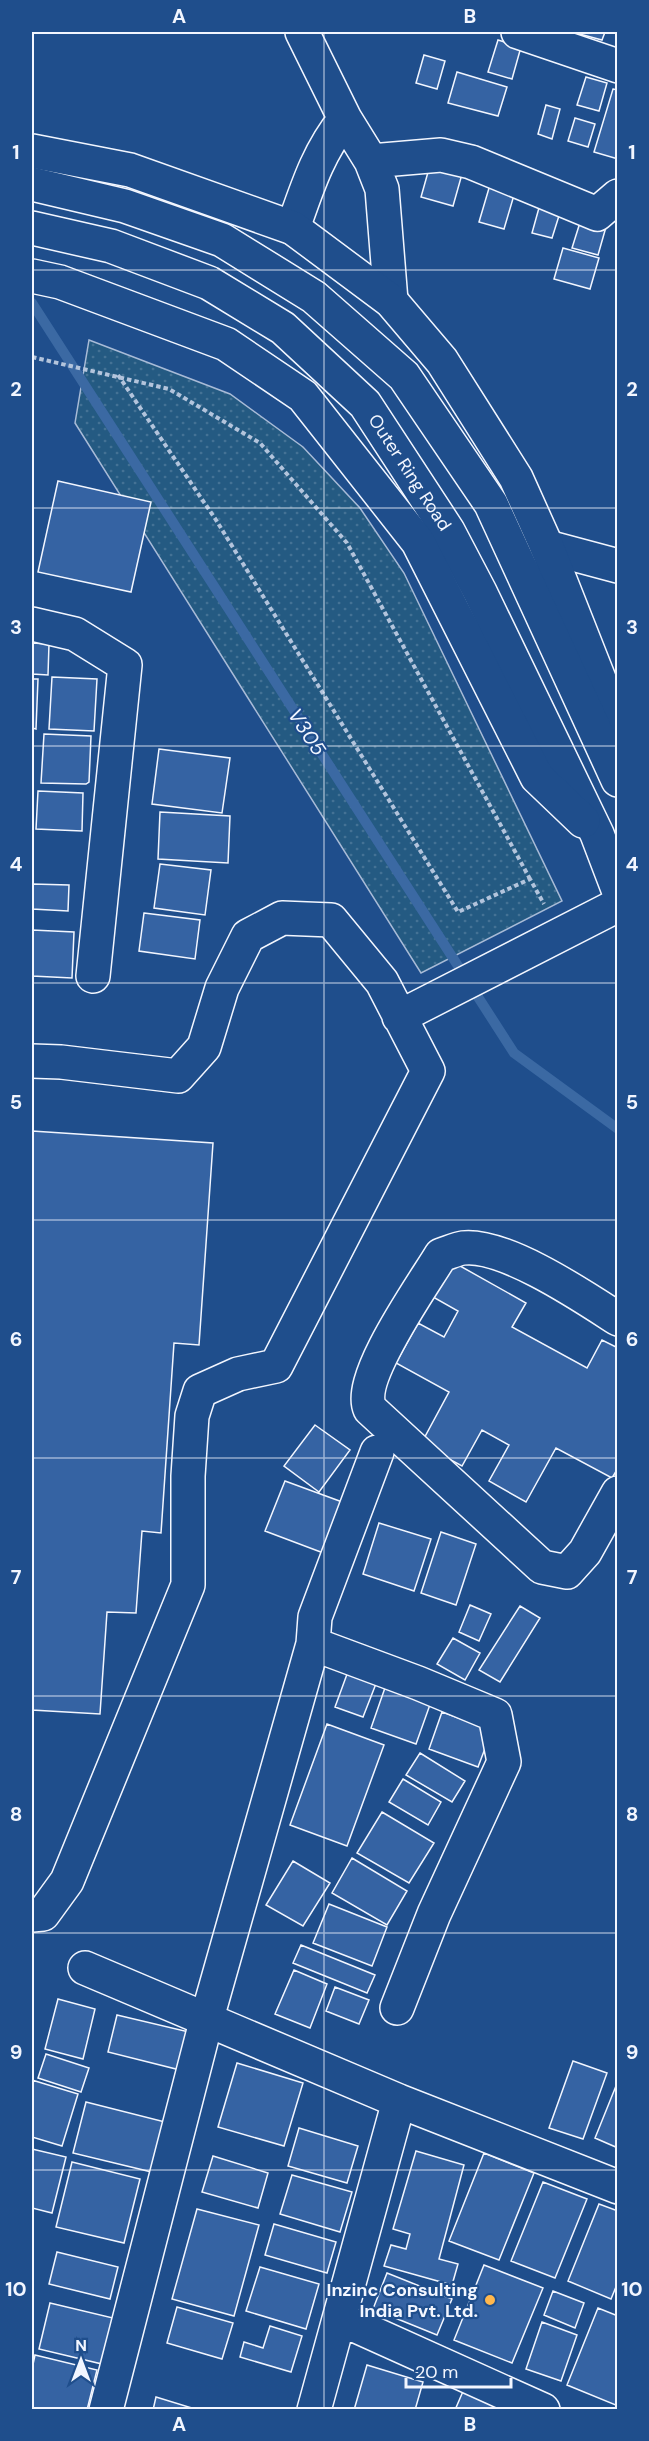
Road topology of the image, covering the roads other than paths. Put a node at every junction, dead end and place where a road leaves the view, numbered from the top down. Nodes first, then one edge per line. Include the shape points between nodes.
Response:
1 (302, 32) edge
2 (518, 32) edge
3 (618, 66) edge
4 (345, 119) junction
5 (32, 151) edge
6 (371, 161) junction
7 (32, 184) edge
8 (618, 196) edge
9 (32, 228) edge
10 (293, 228) junction
11 (32, 276) edge
12 (391, 301) junction
13 (547, 548) junction
14 (618, 566) edge
15 (32, 624) edge
16 (618, 726) edge
17 (618, 780) edge
18 (597, 834) junction
19 (618, 890) edge
20 (618, 905) edge
21 (93, 976) dead end
22 (399, 1017) junction
23 (32, 1061) edge
24 (618, 1319) edge
25 (377, 1452) dead end
26 (618, 1493) edge
27 (313, 1644) junction
28 (32, 1916) edge
29 (85, 1968) dead end
30 (397, 2008) dead end
31 (207, 2018) junction
32 (399, 2101) junction
33 (618, 2187) edge
34 (341, 2319) junction
35 (106, 2409) edge
36 (314, 2409) edge
37 (543, 2409) edge

1 - 4 main road
2 - 3 main road
4 - 6 main road
4 - 10 main road via 328,139 315,164
5 - 10 main road via 130,171
6 - 8 main road via 441,155 461,159 597,214
6 - 12 main road via 382,189
7 - 17 main road via 125,206 222,240 314,297 404,376 491,504
9 - 18 main road, Outer Ring Road via 111,246 209,283 284,328 365,404 448,531
10 - 12 main road
11 - 18 main road via 60,282 226,344 303,396 418,542 537,777
12 - 13 main road via 442,361 516,478
13 - 14 main road
13 - 16 main road
15 - 21 main road via 75,634 125,665
18 - 19 main road, Outer Ring Road
20 - 22 main road
22 - 23 main road via 382,982 331,920 282,918 248,936 222,988 204,1047 178,1076
22 - 28 main road via 428,1071 276,1366 238,1374 200,1391 192,1416 188,1476 188,1585 67,1881 43,1914
24 - 26 main road via 564,1284 505,1256 465,1248 441,1256 371,1374 365,1399 370,1409 542,1567 567,1572 585,1552
25 - 27 main road via 315,1617
27 - 30 main road via 495,1715 504,1762 434,1914
27 - 31 main road
29 - 31 main road
31 - 32 main road
31 - 35 main road
32 - 33 main road
32 - 34 main road
34 - 36 main road
34 - 37 main road

